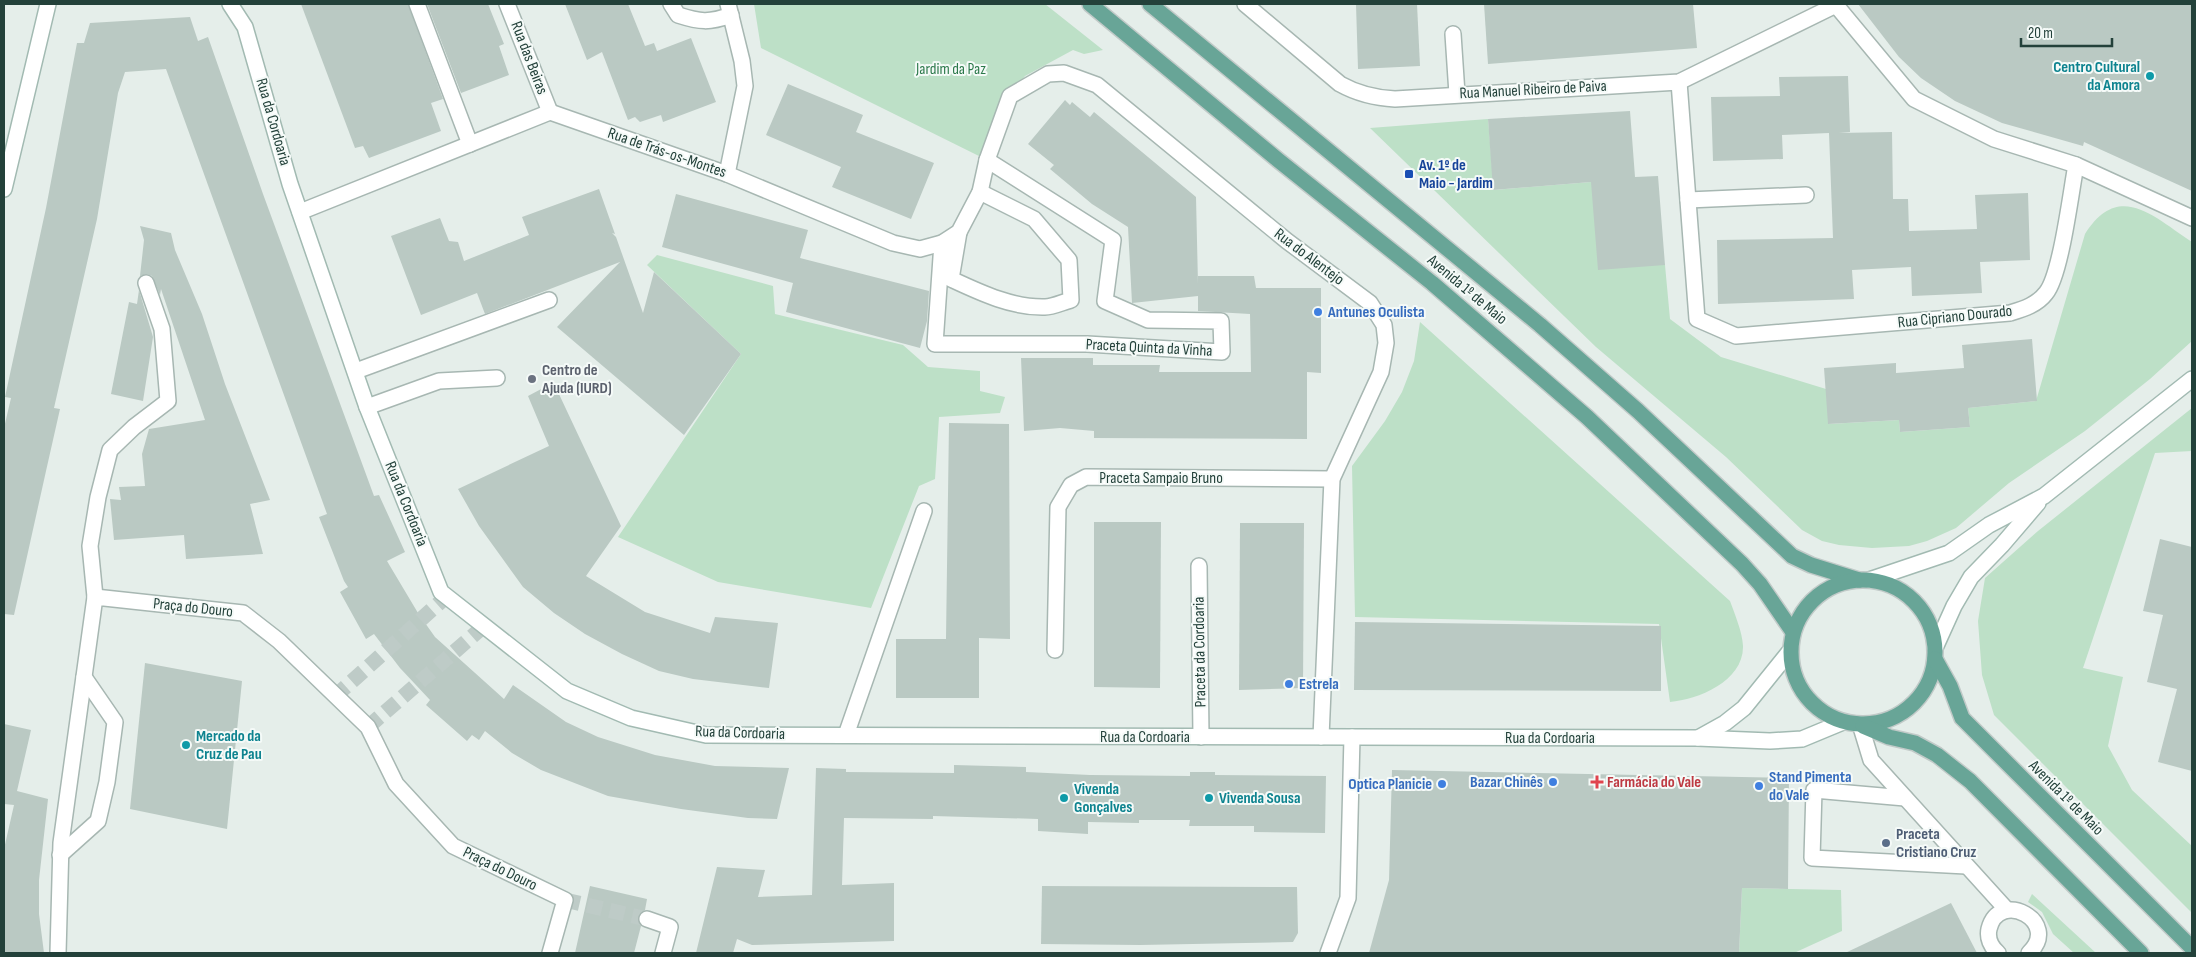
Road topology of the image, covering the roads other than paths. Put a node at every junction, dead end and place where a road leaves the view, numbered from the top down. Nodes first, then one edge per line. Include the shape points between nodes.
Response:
1 (48, 4) edge
2 (230, 4) edge
3 (417, 4) edge
4 (508, 4) edge
5 (671, 4) edge
6 (1090, 4) edge
7 (1150, 4) edge
8 (1246, 4) edge
9 (1835, 4) edge
10 (730, 9) edge
11 (1453, 34) dead end
12 (1679, 82) junction
13 (1457, 94) junction
14 (550, 112) junction
15 (470, 144) junction
16 (987, 160) junction
17 (2076, 164) junction
18 (728, 174) junction
19 (4, 189) edge
20 (980, 192) junction
21 (1806, 195) dead end
22 (1688, 200) junction
23 (300, 212) junction
24 (2192, 218) edge
25 (959, 232) junction
26 (942, 243) junction
27 (146, 283) dead end
28 (549, 300) dead end
29 (356, 371) junction
30 (497, 378) dead end
31 (2192, 379) edge
32 (367, 407) junction
33 (1332, 479) junction
34 (2044, 496) junction
35 (924, 511) dead end
36 (1199, 566) dead end
37 (1864, 580) junction
38 (96, 597) junction
39 (1793, 632) junction
40 (1056, 650) dead end
41 (1790, 651) junction
42 (1935, 653) junction
43 (84, 677) junction
44 (1843, 722) junction
45 (1860, 724) junction
46 (846, 735) junction
47 (1201, 737) junction
48 (1321, 737) junction
49 (1352, 737) junction
50 (1702, 738) junction
51 (1905, 798) junction
52 (60, 855) junction
53 (1966, 866) junction
54 (2006, 910) junction
55 (647, 919) tunnel mouth
56 (2192, 948) edge
57 (58, 953) edge
58 (550, 953) edge
59 (663, 953) edge
60 (1328, 953) edge
61 (1998, 953) edge
62 (2030, 953) edge
63 (2141, 953) edge

1 - 19 street
2 - 23 street, Rua da Cordoaria via 245,28
3 - 15 street
4 - 14 street, Rua das Beiras
5 - 10 street via 678,15 696,21 712,21
6 - 39 main road, Avenida 1º de Maio via 1432,283 1587,417 1742,564
7 - 37 main road, Avenida 1º de Maio via 1540,325 1638,411 1792,556 1811,565
8 - 13 street, Rua Manuel Ribeiro de Paiva via 1340,84 1356,93 1395,99
9 - 12 street, Rua Manuel Ribeiro de Paiva
9 - 17 street via 1914,99 1994,139
10 - 18 street via 745,86
11 - 13 street
12 - 13 street, Rua Manuel Ribeiro de Paiva
12 - 22 street, Rua Cipriano Dourado
14 - 15 street
14 - 18 street, Rua de Trás-os-Montes
15 - 23 street
16 - 20 street, Rua de Trás-os-Montes
16 - 26 street, Praceta Quinta da Vinha via 1113,240 1105,301 1148,320 1221,321 1222,352 1087,344 935,344
16 - 33 street, Rua do Alentejo via 1010,96 1048,74 1064,73 1097,85 1287,241 1370,303 1384,325 1386,343 1380,372
17 - 22 street, Rua Cipriano Dourado via 2056,274 2047,292 2032,306 2010,314 1736,336 1697,319
17 - 24 street
18 - 26 street, Rua de Trás-os-Montes via 893,243 920,250
20 - 25 street, Rua de Trás-os-Montes
20 - 25 street via 1034,219 1069,260 1071,300 1046,307 1022,304 987,296 951,279
21 - 22 street
23 - 29 street, Rua da Cordoaria
25 - 26 street, Rua de Trás-os-Montes
27 - 38 street via 162,329 168,401 110,450 90,546
28 - 29 street
29 - 32 street, Rua da Cordoaria
30 - 32 street via 439,381
31 - 34 street
32 - 46 street, Rua da Cordoaria via 441,592 566,691 631,718 706,735
33 - 40 street, Praceta Sampaio Bruno via 1086,478 1071,485 1058,507
33 - 48 street, Rua do Alentejo
34 - 37 street via 1989,525 1949,553
34 - 42 street via 1971,577 1954,606
35 - 46 street
36 - 47 street, Praceta da Cordoaria
37 - 39 main road via 1837,584 1818,596 1802,612
37 - 42 main road via 1894,587 1914,602 1929,623
38 - 43 street
38 - 58 street, Praça do Douro via 243,613 279,641 368,727 396,784 453,846 565,900
39 - 41 main road
41 - 44 main road via 1792,669 1810,703
41 - 50 street via 1744,708
42 - 45 main road via 1931,677 1923,693 1910,707 1878,723
42 - 56 main road, Avenida 1º de Maio via 1962,718
43 - 52 street
43 - 52 street via 115,722 107,782 98,820
44 - 45 main road
44 - 50 street, Rua da Cordoaria via 1802,739
45 - 51 street via 1871,760
45 - 63 main road via 1889,737 1915,743 1937,755 1970,781
46 - 47 street, Rua da Cordoaria
47 - 48 street, Rua da Cordoaria
48 - 49 street, Rua da Cordoaria
49 - 50 street, Rua da Cordoaria
49 - 60 street via 1348,898
51 - 53 street
51 - 53 street via 1814,790 1812,858
52 - 57 street
53 - 54 street
54 - 61 street via 1993,920 1990,927 1990,943
54 - 62 street via 2022,912 2034,922 2038,938
55 - 59 street via 670,927

